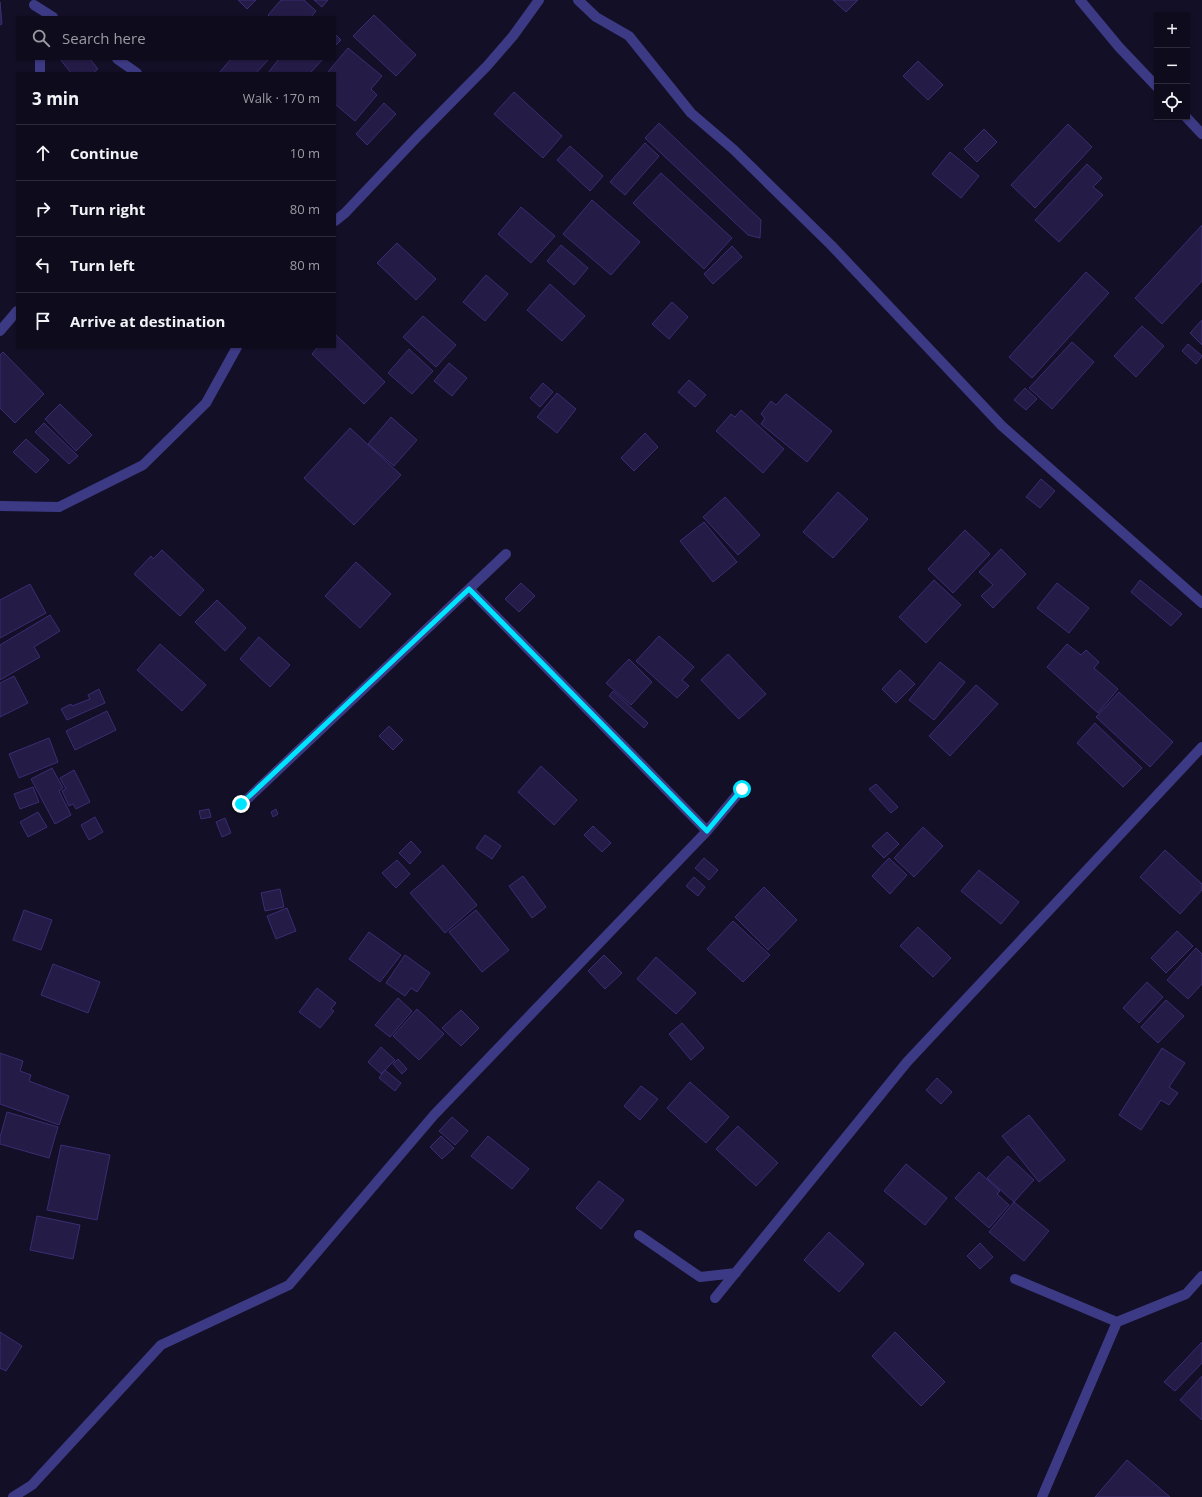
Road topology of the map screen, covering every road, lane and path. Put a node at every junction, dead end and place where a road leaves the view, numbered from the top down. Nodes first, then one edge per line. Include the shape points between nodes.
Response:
1 (539, 0) edge
2 (578, 0) edge
3 (1080, 0) edge
4 (34, 2) edge
5 (36, 16) edge
6 (52, 16) edge
7 (40, 60) edge
8 (118, 60) edge
9 (40, 72) edge
10 (136, 72) edge
11 (1154, 84) edge
12 (1189, 120) edge
13 (1202, 134) edge
14 (336, 219) edge
15 (16, 312) edge
16 (0, 331) edge
17 (235, 348) edge
18 (0, 506) edge
19 (506, 554) dead end
20 (469, 589) junction
21 (1202, 603) edge
22 (1202, 747) edge
23 (742, 789) dead end
24 (241, 804) dead end
25 (707, 831) junction
26 (639, 1235) dead end
27 (736, 1273) junction
28 (1202, 1276) edge
29 (1015, 1279) dead end
30 (715, 1298) dead end
31 (1116, 1322) junction
32 (13, 1497) edge
33 (1042, 1497) edge

1 - 14 street via 487,66
2 - 21 street via 596,17 628,36 691,113 733,149 831,245 1002,426
3 - 11 street
4 - 5 street
4 - 6 street
7 - 9 street
8 - 10 street
12 - 13 street
15 - 16 street
17 - 18 street via 206,403 143,465 59,507
19 - 20 street
20 - 24 street
20 - 25 street
22 - 27 street via 908,1062
23 - 25 street
25 - 32 street via 434,1115 289,1285 161,1345 32,1485
26 - 27 street via 700,1277
27 - 30 street
28 - 31 street via 1186,1294
29 - 31 street
31 - 33 street

